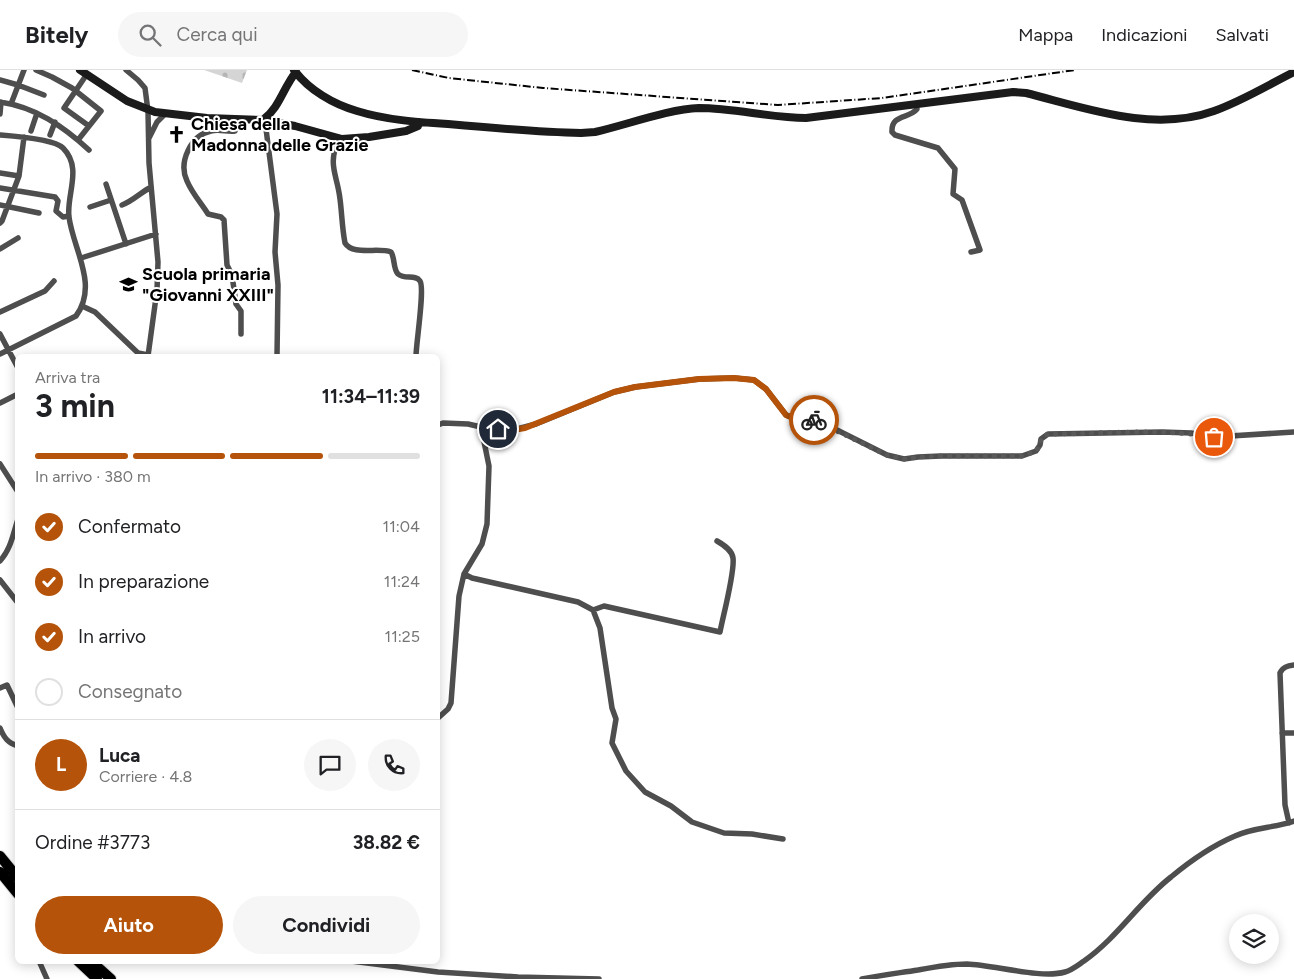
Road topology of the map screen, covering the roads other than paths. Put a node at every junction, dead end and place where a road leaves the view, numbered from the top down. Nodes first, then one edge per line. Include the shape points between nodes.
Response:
1 (24, 70) edge
2 (36, 70) edge
3 (55, 70) edge
4 (126, 70) edge
5 (295, 71) edge
6 (84, 72) edge
7 (1294, 72) edge
8 (52, 77) junction
9 (0, 80) edge
10 (18, 85) junction
11 (75, 91) junction
12 (44, 95) dead end
13 (0, 102) edge
14 (11, 104) junction
15 (916, 104) junction
16 (148, 111) junction
17 (37, 113) junction
18 (0, 114) edge
19 (165, 114) junction
20 (236, 120) junction
21 (265, 121) junction
22 (55, 122) junction
23 (419, 122) junction
24 (89, 126) junction
25 (31, 130) dead end
26 (0, 134) edge
27 (50, 135) dead end
28 (24, 137) junction
29 (339, 138) junction
30 (78, 140) junction
31 (148, 140) junction
32 (89, 150) dead end
33 (0, 173) edge
34 (19, 176) junction
35 (106, 184) dead end
36 (150, 187) junction
37 (0, 188) edge
38 (14, 190) junction
39 (111, 200) junction
40 (0, 205) edge
41 (122, 205) dead end
42 (8, 207) junction
43 (90, 207) dead end
44 (39, 212) dead end
45 (69, 216) junction
46 (0, 223) edge
47 (156, 234) junction
48 (18, 238) dead end
49 (126, 244) junction
50 (0, 249) edge
51 (971, 252) dead end
52 (81, 258) junction
53 (54, 281) dead end
54 (82, 306) junction
55 (0, 312) edge
56 (0, 334) edge
57 (241, 334) dead end
58 (8, 350) junction
59 (0, 354) edge
60 (143, 354) edge
61 (148, 354) edge
62 (277, 354) edge
63 (416, 354) edge
64 (15, 363) edge
65 (15, 396) edge
66 (0, 403) edge
67 (440, 424) edge
68 (481, 427) junction
69 (1294, 432) edge
70 (0, 464) edge
71 (15, 487) edge
72 (15, 530) edge
73 (717, 541) dead end
74 (0, 561) edge
75 (464, 574) junction
76 (1, 584) edge
77 (15, 600) edge
78 (593, 610) junction
79 (1294, 665) edge
80 (0, 688) edge
81 (15, 702) edge
82 (440, 716) edge
83 (0, 728) edge
84 (1282, 733) junction
85 (1294, 733) edge
86 (15, 745) edge
87 (1292, 822) edge
88 (783, 839) dead end
89 (0, 856) edge
90 (0, 872) edge
91 (15, 874) edge
92 (15, 890) edge
93 (40, 964) edge
94 (81, 964) edge
95 (94, 964) edge
96 (375, 964) edge
97 (47, 979) edge
98 (97, 979) edge
99 (111, 979) edge
100 (599, 979) edge
101 (862, 979) edge

1 - 10 street
2 - 8 street
3 - 8 street
4 - 16 street via 145,88
5 - 21 main road via 279,103
5 - 23 main road via 321,95 336,103 383,118
6 - 11 street
6 - 16 main road
7 - 15 main road via 1215,110 1180,118 1107,114 1013,92
8 - 11 street
9 - 10 street
10 - 12 street
10 - 14 street
11 - 24 street via 64,108
11 - 24 street via 101,111
13 - 14 street
13 - 18 street
14 - 17 street
15 - 23 main road via 806,118 699,108 595,132 574,133
15 - 51 street via 914,113 901,116 894,122 892,132 938,148 955,169 953,194 962,200 980,250
16 - 19 main road
16 - 31 street
17 - 22 street
17 - 25 street
19 - 20 main road
19 - 31 street
20 - 21 main road
20 - 57 street via 235,131 211,131 198,138 190,146 184,162 186,181 208,214 224,220 227,266 232,275 236,304 241,311
21 - 29 main road
21 - 62 street via 277,214
22 - 27 street
22 - 30 street
23 - 29 main road via 418,126 406,131
24 - 30 street
26 - 28 street
28 - 34 street
28 - 45 street via 60,145 67,153 73,176
29 - 63 street via 333,166 344,243 356,250 391,252 399,275 420,281
30 - 32 street
31 - 36 street
33 - 34 street
34 - 38 street
35 - 39 street
36 - 41 street
36 - 47 street
37 - 38 street
38 - 42 street
38 - 45 street via 55,197 58,201 56,211 63,217
39 - 43 street
39 - 49 street
40 - 42 street
42 - 44 street
42 - 46 street
45 - 52 street
47 - 49 street
47 - 61 street via 157,290
48 - 50 street
49 - 52 street
52 - 54 street via 85,282
53 - 55 street via 45,291
54 - 58 street via 76,316
54 - 60 street via 95,312
56 - 58 street
58 - 59 street
58 - 64 street
65 - 66 street
67 - 68 street
68 - 69 street via 525,428 595,399 635,387 734,378 754,380 766,389 786,415 817,420 887,455 904,459 1022,456 1036,451 1041,439 1048,434 1162,432 1214,437
68 - 75 street via 488,466 486,524 482,544
70 - 71 street
72 - 74 street via 11,544
73 - 78 street via 733,556 720,632 604,606
75 - 78 street via 578,602
75 - 82 street via 459,596 451,704
76 - 77 street
78 - 88 street via 600,628 616,719 612,743 626,771 645,792 692,822 724,833
79 - 84 street via 1287,666 1280,673
80 - 81 street via 7,685
83 - 86 street via 3,736
84 - 85 street
84 - 87 street via 1285,805
87 - 101 street via 1235,836 1193,861 1170,877 1095,953 1066,972 1039,974 966,964
89 - 91 highway
90 - 92 highway
93 - 97 street
94 - 98 highway
95 - 99 highway
96 - 100 street via 438,972

